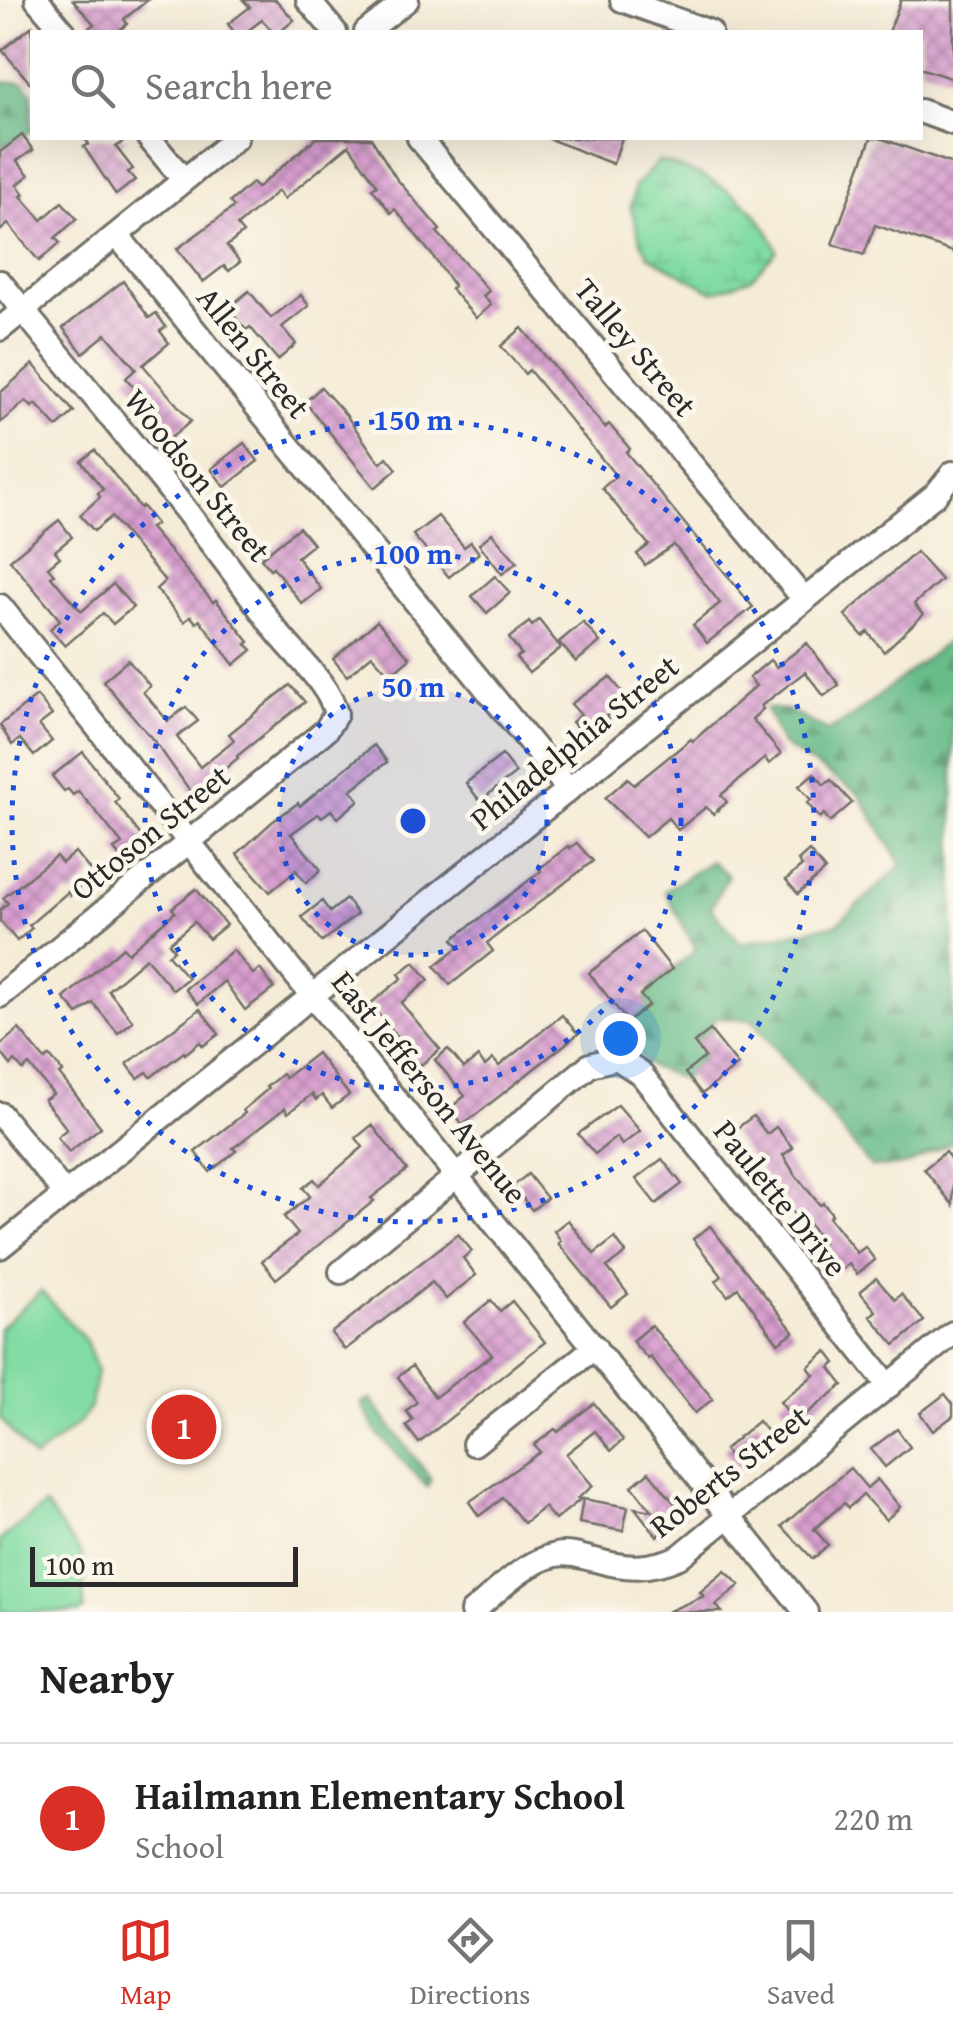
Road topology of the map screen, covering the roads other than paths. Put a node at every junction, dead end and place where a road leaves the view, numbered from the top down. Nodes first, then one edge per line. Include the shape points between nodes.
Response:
1 (38, 0) edge
2 (308, 0) edge
3 (407, 0) edge
4 (622, 0) edge
5 (62, 30) edge
6 (333, 30) edge
7 (369, 30) edge
8 (704, 30) edge
9 (923, 111) edge
10 (953, 122) edge
11 (151, 140) edge
12 (233, 140) edge
13 (421, 140) edge
14 (183, 179) junction
15 (117, 235) junction
16 (0, 282) edge
17 (23, 310) junction
18 (0, 329) edge
19 (953, 473) edge
20 (803, 598) junction
21 (0, 606) edge
22 (336, 714) joint
23 (568, 790) junction
24 (190, 842) junction
25 (0, 996) edge
26 (314, 996) junction
27 (0, 1114) edge
28 (459, 1176) junction
29 (66, 1195) junction
30 (0, 1248) edge
31 (342, 1272) dead end
32 (953, 1333) edge
33 (595, 1347) junction
34 (889, 1386) junction
35 (474, 1444) dead end
36 (731, 1518) junction
37 (472, 1612) edge
38 (806, 1612) edge

1 - 5 street
2 - 6 street
3 - 7 street
4 - 8 street
9 - 10 street
11 - 14 street
12 - 14 street
13 - 20 street, Talley Street
14 - 15 street
15 - 17 street
15 - 23 street, Allen Street
16 - 17 street, Woodson Street
17 - 18 street
17 - 22 street, Woodson Street via 234,571
19 - 20 street, Philadelphia Street via 936,494
20 - 23 street, Philadelphia Street
21 - 24 street, East Jefferson Avenue
22 - 24 street, Ottoson Street via 326,730
23 - 26 street, Philadelphia Street
24 - 25 street, Ottoson Street
24 - 26 street, East Jefferson Avenue
26 - 28 street, East Jefferson Avenue
26 - 29 street, Philadelphia Street
27 - 29 street
28 - 31 street
28 - 33 street, East Jefferson Avenue
28 - 34 street, Paulette Drive via 590,1065 616,1058 640,1074
29 - 30 street, Philadelphia Street
32 - 34 street, Roberts Street
33 - 35 street
33 - 36 street, East Jefferson Avenue
34 - 36 street, Roberts Street
36 - 37 street, Roberts Street via 679,1557 648,1568 554,1555
36 - 38 street, East Jefferson Avenue

